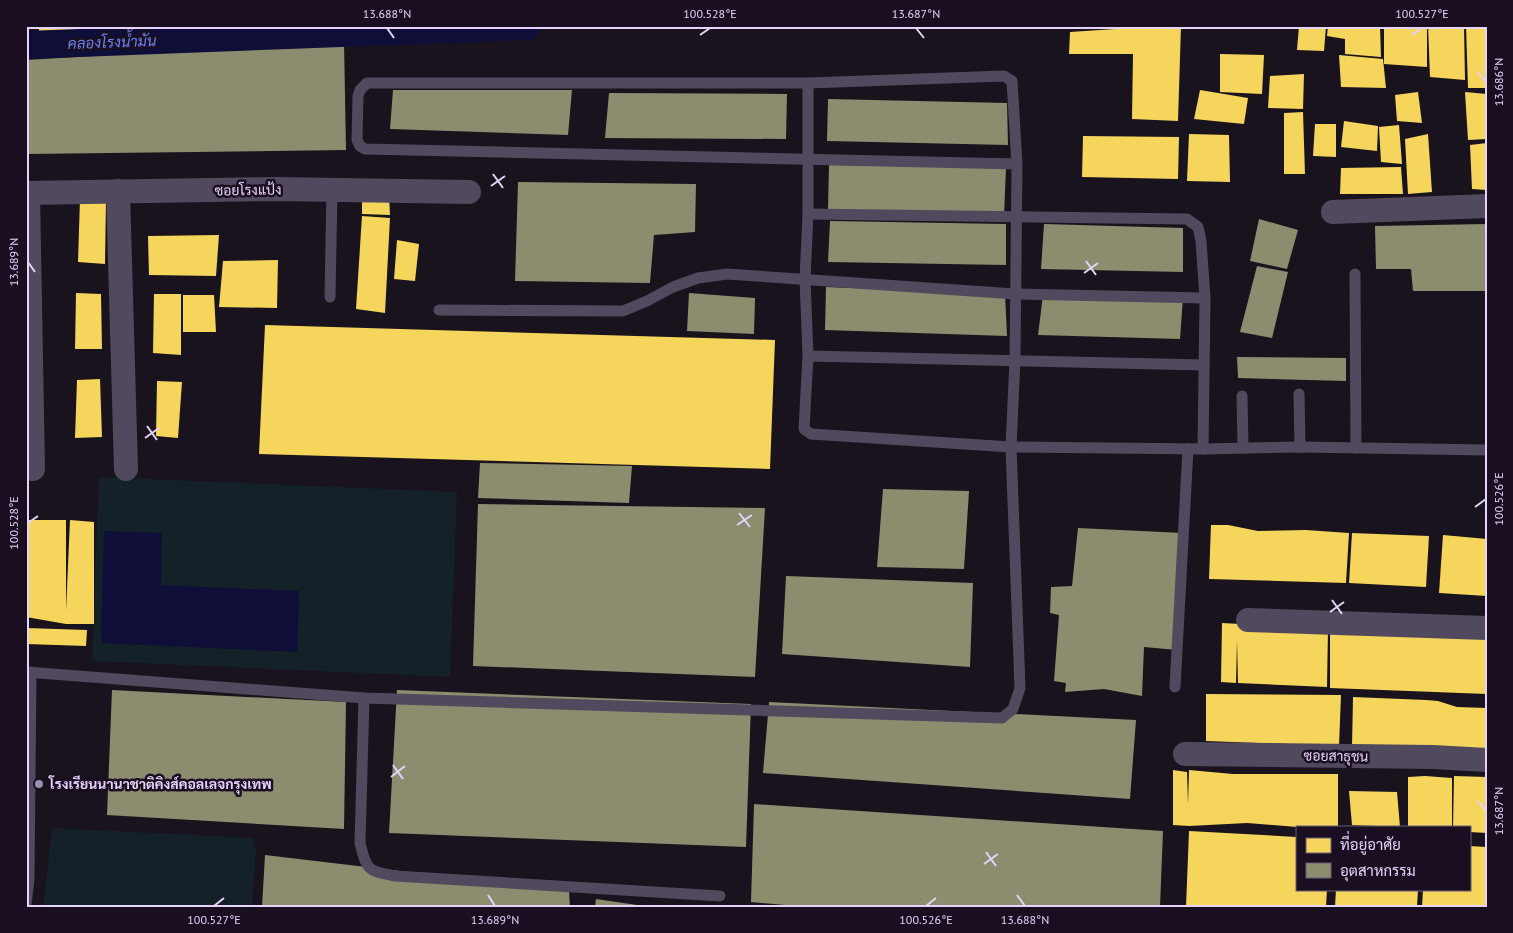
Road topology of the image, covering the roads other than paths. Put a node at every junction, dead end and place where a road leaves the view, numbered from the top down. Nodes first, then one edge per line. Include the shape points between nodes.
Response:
1 (808, 83) junction
2 (808, 159) junction
3 (1017, 164) junction
4 (332, 190) junction
5 (118, 192) junction
6 (469, 192) dead end
7 (27, 193) edge
8 (1487, 206) edge
9 (1333, 212) dead end
10 (808, 214) junction
11 (1016, 216) junction
12 (1355, 274) dead end
13 (805, 279) junction
14 (1015, 294) junction
15 (330, 297) dead end
16 (1205, 298) junction
17 (439, 310) dead end
18 (808, 356) junction
19 (1015, 360) junction
20 (1204, 365) junction
21 (1299, 394) dead end
22 (1242, 396) dead end
23 (1011, 447) junction
24 (1300, 447) junction
25 (1243, 448) junction
26 (1356, 448) junction
27 (1188, 449) junction
28 (1203, 449) junction
29 (1487, 450) edge
30 (33, 470) dead end
31 (126, 470) dead end
32 (1248, 620) dead end
33 (1487, 628) edge
34 (29, 672) edge
35 (1175, 687) dead end
36 (364, 698) junction
37 (1185, 754) dead end
38 (1487, 760) edge
39 (720, 896) dead end
40 (26, 904) edge

1 - 2 lane
1 - 2 lane via 367,83 358,96 357,140 365,149
1 - 3 lane via 1008,78 1012,81
2 - 3 lane
2 - 10 lane
3 - 11 lane
4 - 5 street, ซอยโรงแป้ง
4 - 6 street, ซอยโรงแป้ง
4 - 15 lane
5 - 7 street, ซอยโรงแป้ง
5 - 31 street
7 - 30 street
8 - 9 street
10 - 11 lane
10 - 13 lane
11 - 14 lane
11 - 16 lane via 1187,219 1198,227
12 - 26 lane
13 - 14 lane
13 - 17 lane via 727,274 698,278 623,311
13 - 18 lane
14 - 16 lane
14 - 19 lane
16 - 20 lane
18 - 19 lane
18 - 23 lane via 806,432
19 - 20 lane
19 - 23 lane
20 - 28 lane
21 - 24 lane
22 - 25 lane
23 - 27 lane
23 - 36 lane via 1020,688 1013,709 1002,718
24 - 25 lane
24 - 26 lane
25 - 28 lane
26 - 29 lane
27 - 28 lane
27 - 35 lane
32 - 33 street
34 - 36 lane
34 - 40 lane via 29,879
36 - 39 lane via 360,843 365,864 376,873
37 - 38 street, ซอยสาธุชน

